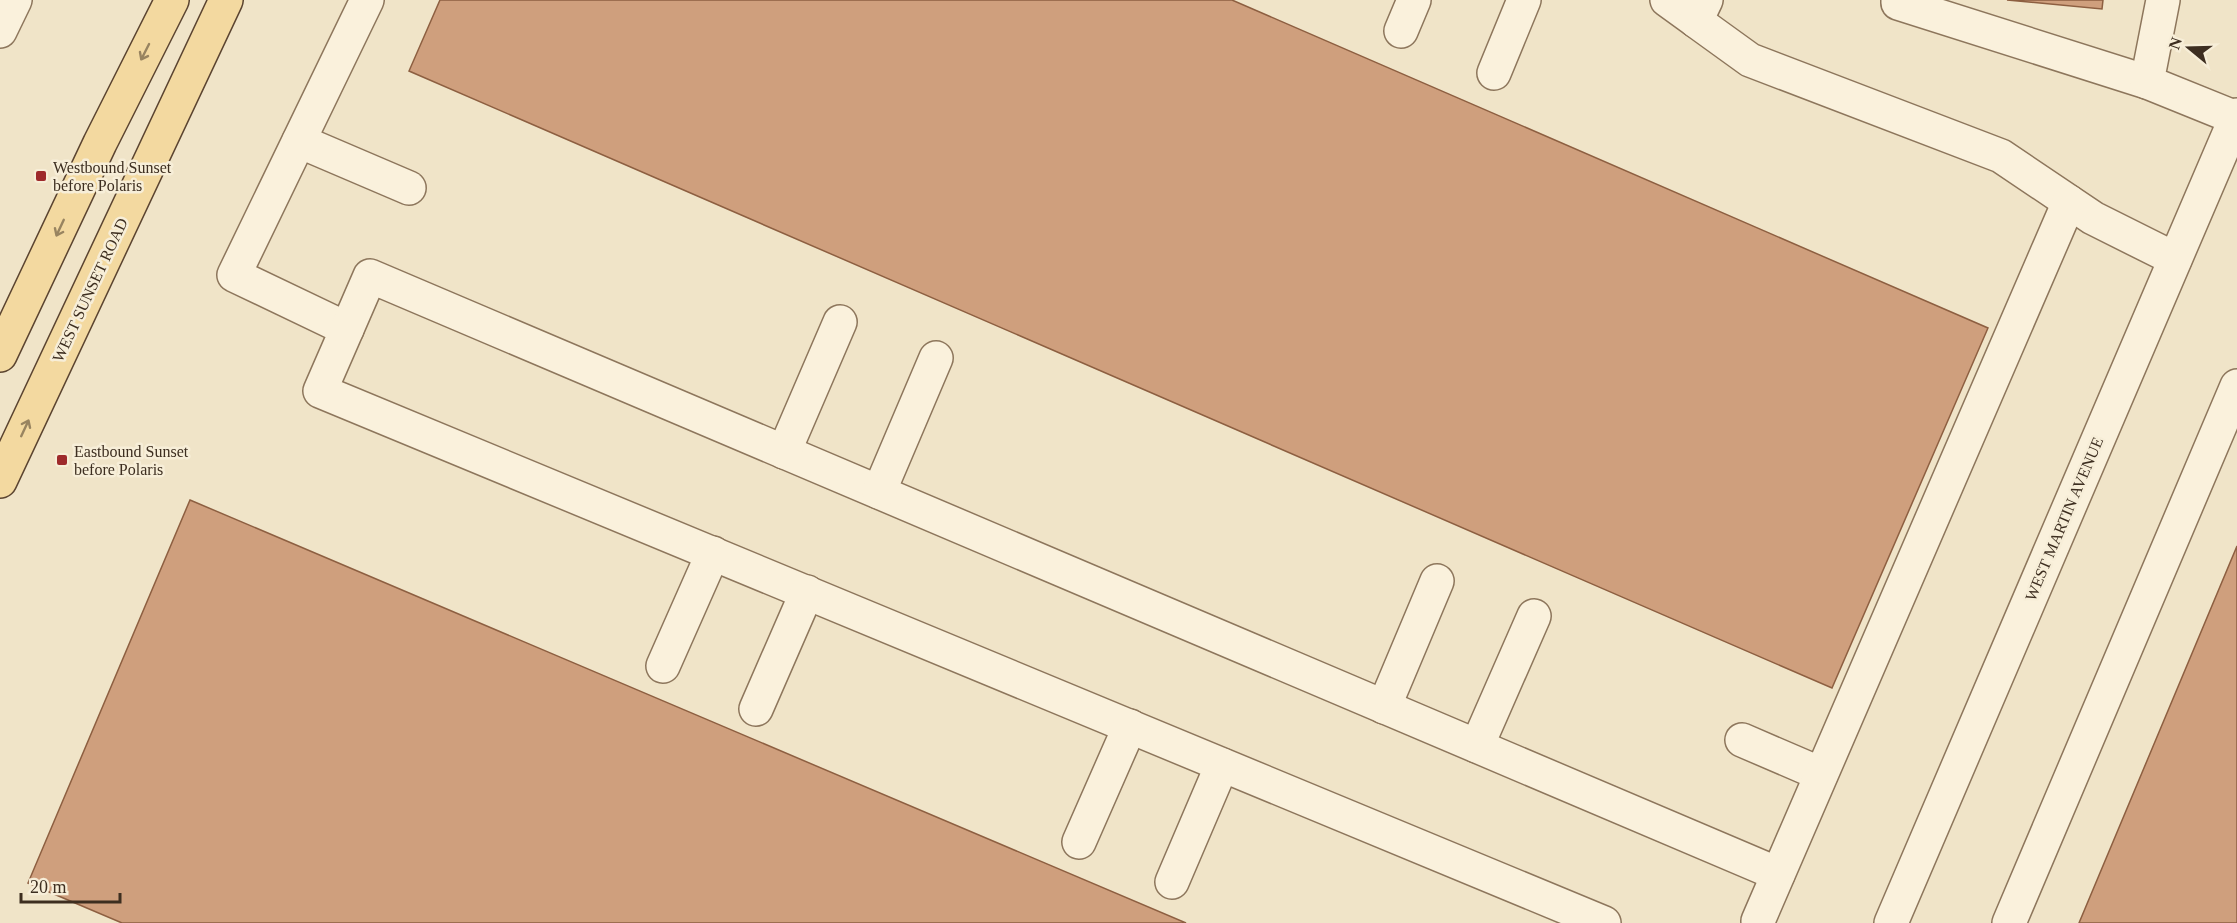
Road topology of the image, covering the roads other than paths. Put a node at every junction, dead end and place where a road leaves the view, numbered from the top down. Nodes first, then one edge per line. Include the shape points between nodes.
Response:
1 (15, 0) edge
2 (172, 0) edge
3 (226, 0) edge
4 (241, 0) edge
5 (367, 0) edge
6 (1414, 0) edge
7 (1524, 0) edge
8 (1667, 0) edge
9 (1898, 0) edge
10 (2163, 0) edge
11 (1701, 11) edge
12 (0, 31) edge
13 (1401, 31) dead end
14 (1494, 73) dead end
15 (2146, 82) junction
16 (2236, 116) edge
17 (160, 141) junction
18 (299, 141) junction
19 (409, 188) dead end
20 (2069, 202) junction
21 (2175, 259) junction
22 (840, 322) dead end
23 (347, 329) junction
24 (3, 343) edge
25 (936, 358) dead end
26 (2237, 386) edge
27 (784, 452) junction
28 (0, 481) edge
29 (879, 492) junction
30 (713, 554) junction
31 (1437, 581) dead end
32 (807, 592) junction
33 (1534, 616) dead end
34 (663, 666) dead end
35 (1384, 707) junction
36 (756, 709) dead end
37 (1130, 726) junction
38 (1742, 740) dead end
39 (1478, 746) junction
40 (1222, 765) junction
41 (1821, 774) junction
42 (1079, 842) dead end
43 (1778, 874) junction
44 (1172, 882) dead end
45 (1760, 922) edge
46 (1604, 923) edge
47 (1891, 923) edge
48 (2008, 923) edge

1 - 12 street
2 -> 24 main road
3 - 17 main road, WEST SUNSET ROAD
4 - 17 main road
5 - 18 street
6 - 13 street
7 - 14 street
8 - 11 street
9 - 15 street
10 - 15 street
11 - 20 street via 1750,60 2001,156
15 - 16 street
16 - 21 street, WEST MARTIN AVENUE
28 -> 17 main road, WEST SUNSET ROAD
18 - 19 street
18 - 23 street via 234,275
20 - 21 street
20 - 41 street
21 - 47 street, WEST MARTIN AVENUE
22 - 27 street
23 - 27 street via 370,276
23 - 30 street via 320,391
25 - 29 street
26 - 48 street
27 - 29 street
29 - 35 street
30 - 32 street
30 - 34 street
31 - 35 street
32 - 36 street
32 - 37 street
33 - 39 street
35 - 39 street
37 - 40 street
37 - 42 street
38 - 41 street
39 - 43 street
40 - 44 street
40 - 46 street
41 - 43 street
43 - 45 street

